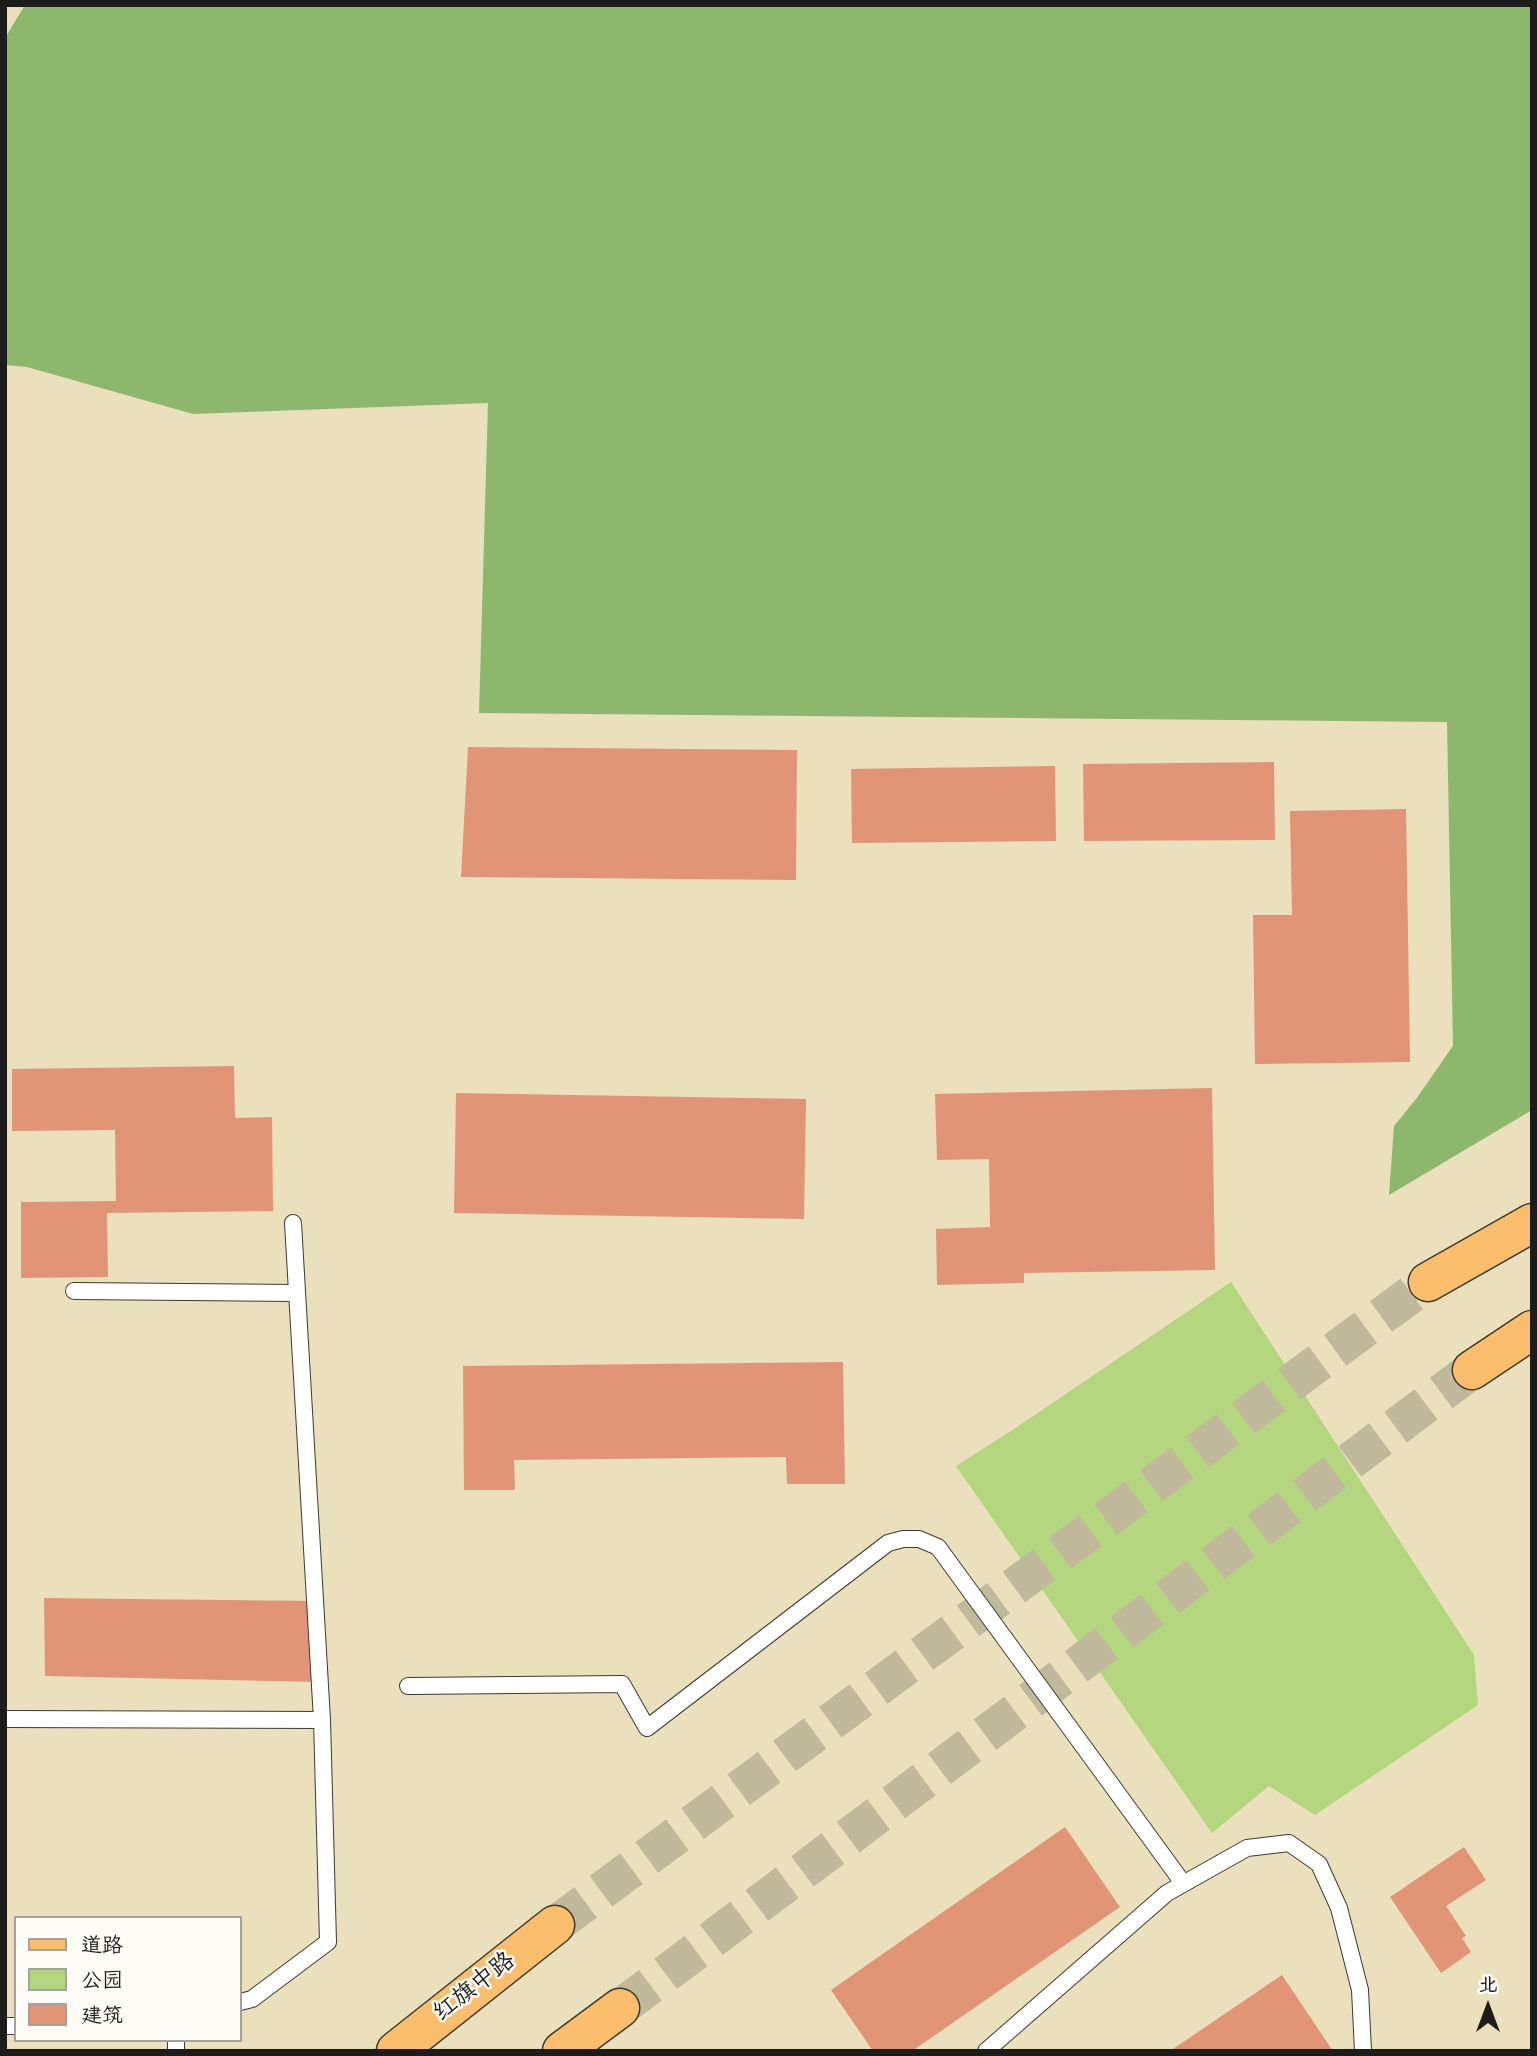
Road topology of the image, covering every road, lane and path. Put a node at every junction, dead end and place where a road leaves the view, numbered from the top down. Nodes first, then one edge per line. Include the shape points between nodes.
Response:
1 (293, 1223) dead end
2 (1532, 1223) edge
3 (1428, 1282) tunnel mouth
4 (74, 1291) dead end
5 (297, 1293) junction
6 (1532, 1330) edge
7 (1472, 1370) tunnel mouth
8 (408, 1686) dead end
9 (5, 1719) edge
10 (322, 1720) junction
11 (1183, 1883) junction
12 (555, 1925) tunnel mouth
13 (242, 2002) edge
14 (620, 2008) tunnel mouth
15 (396, 2051) edge
16 (562, 2051) edge
17 (986, 2051) edge
18 (1363, 2051) edge

1 - 5 lane
2 - 3 main road
4 - 5 lane
5 - 10 lane
6 - 7 main road
8 - 11 lane via 622,1684 647,1728 888,1543 919,1539 937,1547
9 - 10 lane
10 - 13 lane via 328,1942 252,1999
11 - 17 lane
11 - 18 lane via 1247,1848 1289,1843 1319,1864 1339,1908 1360,1990
12 - 15 main road, 红旗中路
14 - 16 main road

